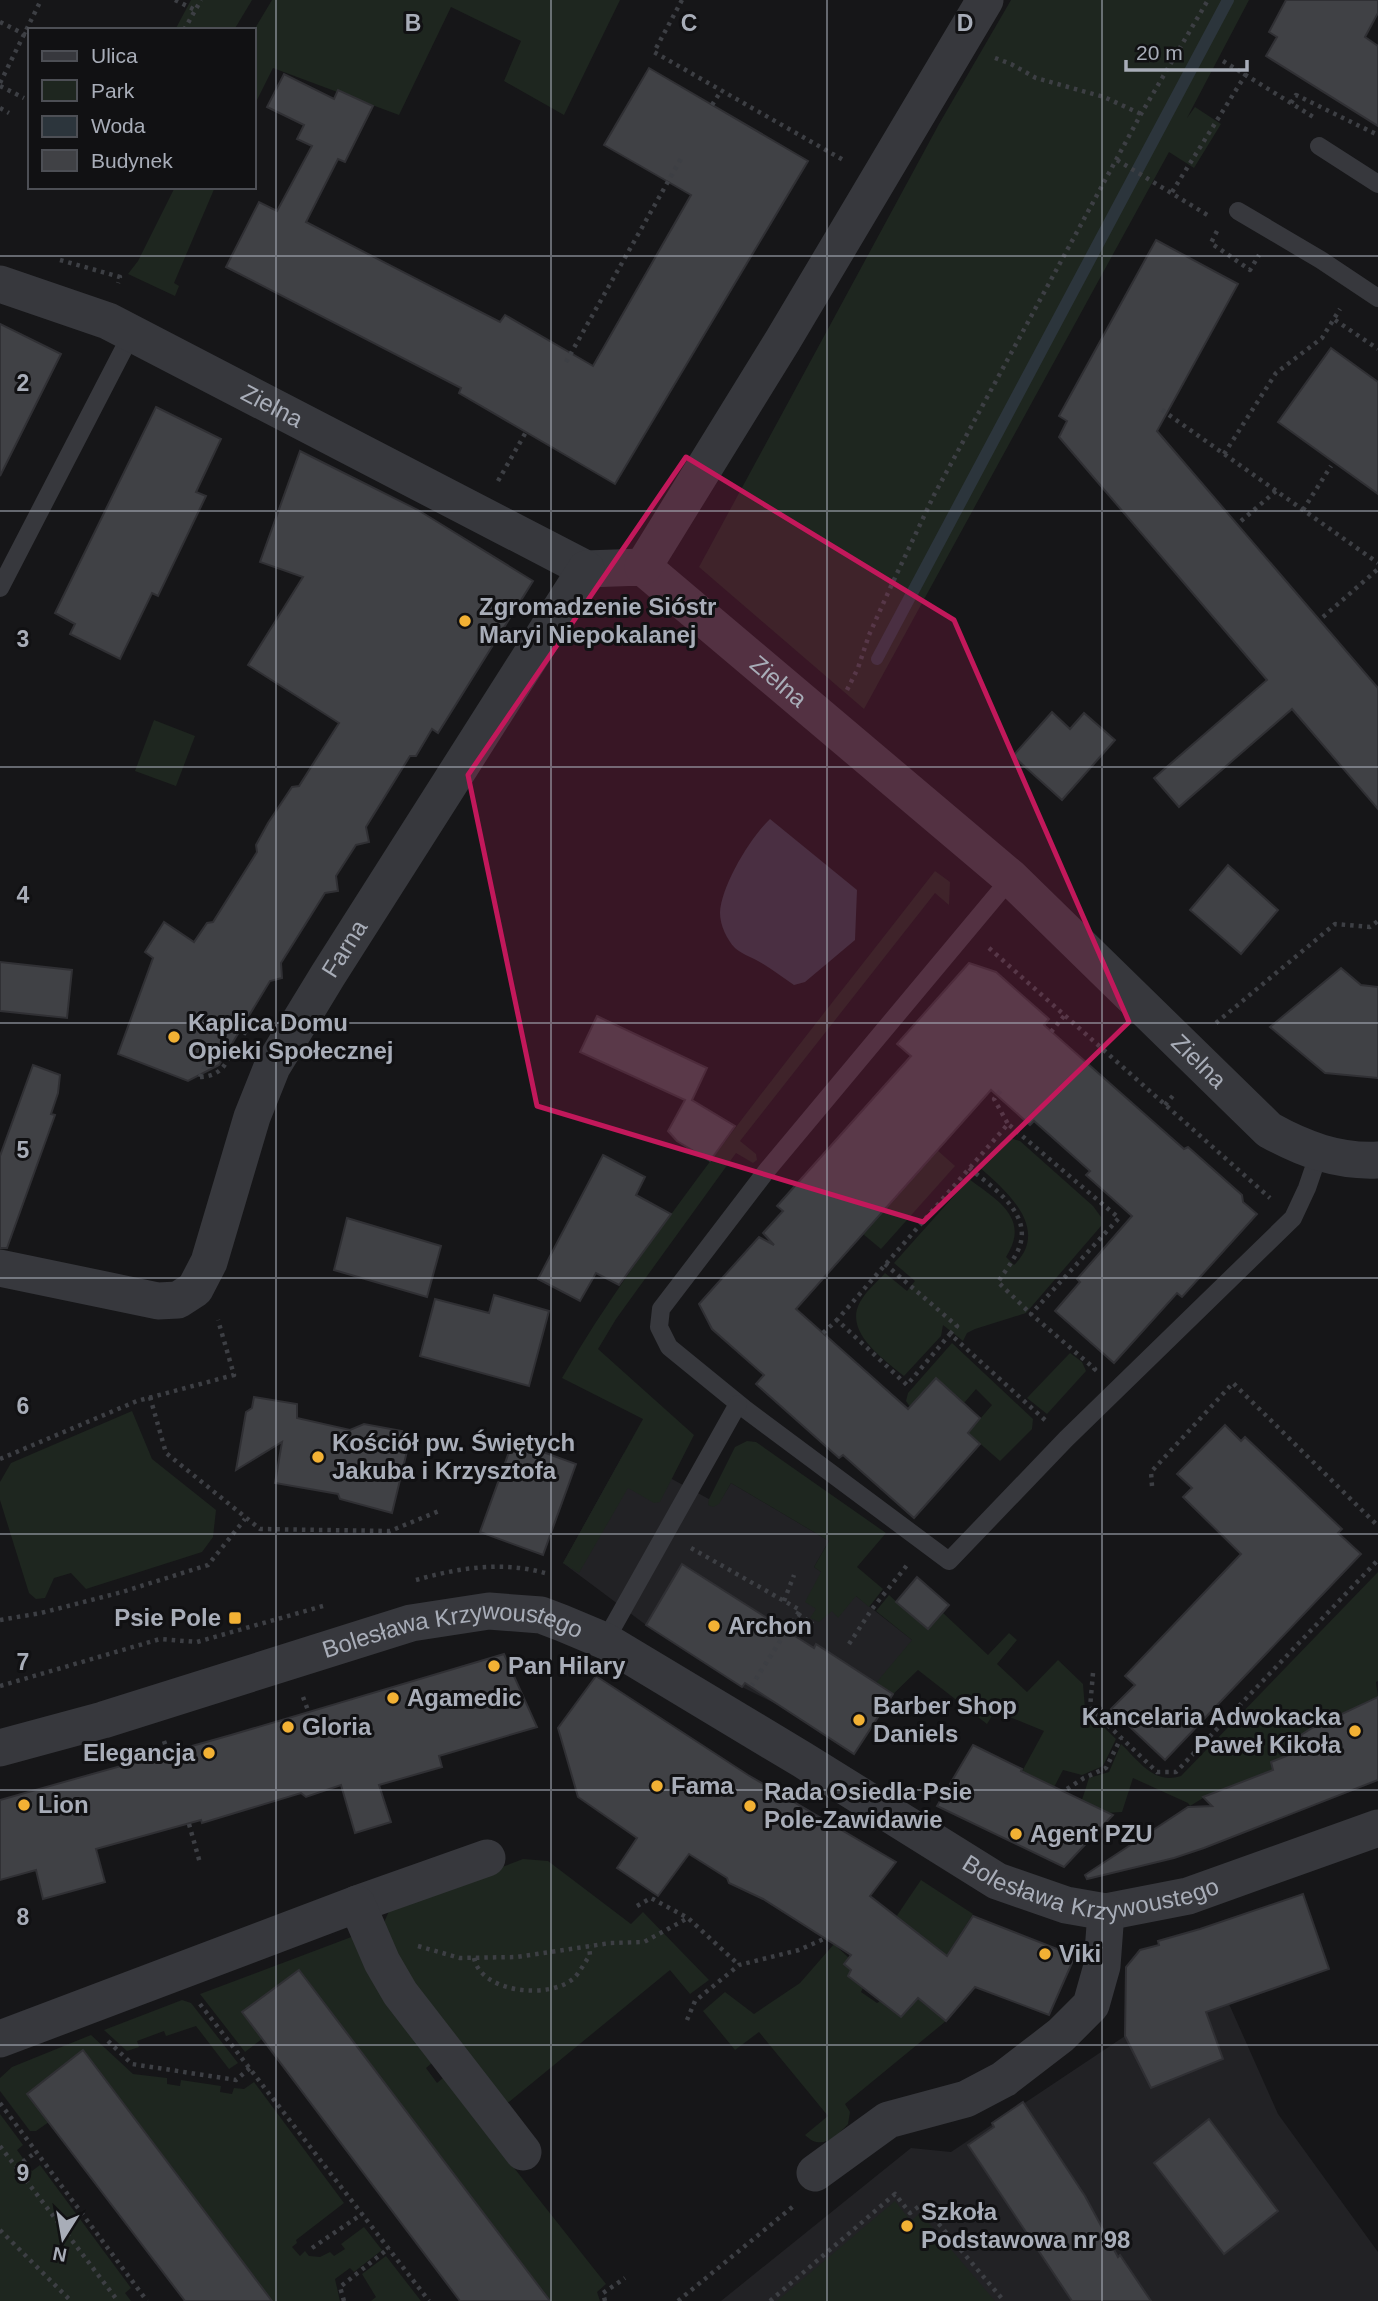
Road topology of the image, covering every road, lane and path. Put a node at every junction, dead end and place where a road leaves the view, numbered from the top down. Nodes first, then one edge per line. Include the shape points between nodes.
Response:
1 (41, 0) edge
2 (175, 0) edge
3 (201, 0) edge
4 (682, 0) edge
5 (985, 0) edge
6 (1208, 0) edge
7 (195, 10) junction
8 (0, 22) edge
9 (30, 28) edge
10 (185, 28) edge
11 (27, 36) edge
12 (957, 45) junction
13 (1223, 61) dead end
14 (1246, 74) junction
15 (0, 85) edge
16 (721, 91) junction
17 (24, 98) dead end
18 (1291, 103) junction
19 (712, 105) dead end
20 (0, 108) edge
21 (9, 113) dead end
22 (1140, 114) junction
23 (1326, 125) dead end
24 (1378, 135) edge
25 (1319, 146) dead end
26 (683, 155) dead end
27 (1117, 160) junction
28 (851, 165) dead end
29 (1378, 184) edge
30 (1172, 192) junction
31 (1238, 211) dead end
32 (1211, 218) dead end
33 (1221, 224) dead end
34 (1260, 253) dead end
35 (0, 284) edge
36 (1378, 298) edge
37 (1344, 303) dead end
38 (1335, 320) junction
39 (132, 333) junction
40 (1378, 349) edge
41 (565, 362) dead end
42 (1162, 410) dead end
43 (526, 432) dead end
44 (1224, 454) junction
45 (1331, 466) dead end
46 (492, 491) dead end
47 (1276, 491) junction
48 (1303, 510) junction
49 (1241, 521) dead end
50 (1378, 563) edge
51 (643, 567) junction
52 (586, 569) junction
53 (1378, 569) edge
54 (0, 588) edge
55 (1323, 617) dead end
56 (824, 719) junction
57 (1011, 878) junction
58 (1378, 921) edge
59 (985, 945) dead end
60 (1064, 1016) junction
61 (1212, 1026) dead end
62 (1051, 1032) dead end
63 (250, 1037) dead end
64 (206, 1049) dead end
65 (1000, 1091) dead end
66 (1008, 1124) junction
67 (1319, 1153) junction
68 (1378, 1160) edge
69 (969, 1168) junction
70 (1293, 1218) junction
71 (885, 1265) junction
72 (0, 1268) edge
73 (195, 1289) junction
74 (1031, 1314) junction
75 (837, 1320) junction
76 (823, 1333) dead end
77 (950, 1334) junction
78 (1107, 1368) dead end
79 (1095, 1369) junction
80 (1087, 1378) dead end
81 (150, 1397) junction
82 (738, 1404) junction
83 (1055, 1413) dead end
84 (0, 1459) edge
85 (1152, 1486) dead end
86 (439, 1511) dead end
87 (245, 1519) junction
88 (1378, 1526) edge
89 (685, 1544) dead end
90 (926, 1544) junction
91 (1378, 1560) edge
92 (794, 1576) dead end
93 (784, 1601) junction
94 (798, 1614) junction
95 (0, 1620) edge
96 (813, 1624) dead end
97 (605, 1642) junction
98 (849, 1644) dead end
99 (1093, 1673) dead end
100 (302, 1694) dead end
101 (746, 1695) dead end
102 (309, 1713) dead end
103 (1121, 1738) junction
104 (0, 1748) edge
105 (1066, 1789) dead end
106 (189, 1824) dead end
107 (1378, 1828) edge
108 (487, 1858) dead end
109 (200, 1863) dead end
110 (637, 1906) dead end
111 (1106, 1912) junction
112 (688, 1918) junction
113 (363, 1920) junction
114 (826, 1938) dead end
115 (589, 1946) junction
116 (474, 1958) junction
117 (739, 1965) junction
118 (199, 2003) dead end
119 (687, 2020) dead end
120 (104, 2037) dead end
121 (0, 2039) edge
122 (250, 2068) junction
123 (0, 2103) edge
124 (0, 2146) edge
125 (36, 2152) junction
126 (523, 2152) dead end
127 (16, 2167) junction
128 (815, 2174) joint
129 (362, 2214) junction
130 (0, 2230) edge
131 (312, 2248) dead end
132 (389, 2248) junction
133 (625, 2278) dead end
134 (142, 2295) junction
135 (71, 2301) edge
136 (118, 2301) edge
137 (136, 2301) edge
138 (147, 2301) edge
139 (344, 2301) edge
140 (429, 2301) edge
141 (605, 2301) edge
142 (678, 2301) edge
143 (770, 2301) edge
144 (1004, 2301) edge

1 - 9 path
2 - 7 path
3 - 7 path
4 - 16 path via 654,52
5 - 12 street
6 - 22 path
7 - 10 path
8 - 11 path
11 - 15 path
12 - 22 path
12 - 51 street
13 - 14 path
14 - 18 path
14 - 30 path
15 - 17 path
16 - 19 path
16 - 28 path
18 - 23 path
18 - 24 path via 1296,94
20 - 21 path
22 - 27 path
25 - 29 lane
26 - 41 path
27 - 30 path
27 - 56 path via 934,495 849,686
30 - 32 path
31 - 36 lane
33 - 34 path via 1211,243 1250,270
35 - 39 street, Zielna via 96,315
37 - 38 path
38 - 40 path
38 - 44 path via 1322,338 1276,373
39 - 52 street, Zielna
39 - 54 lane
42 - 44 path
43 - 46 path
44 - 47 path
45 - 48 path
47 - 48 path
47 - 49 path
48 - 50 path
51 - 52 street, Zielna
51 - 56 street, Zielna
52 - 73 street, Farna via 272,1067 252,1117 209,1262
53 - 55 path
56 - 57 street, Zielna
57 - 67 street, Zielna via 1269,1130
57 - 82 lane via 768,1169 661,1309 659,1327 669,1347
58 - 61 path via 1370,927 1335,925
59 - 60 path
60 - 62 path
60 - 70 path
63 - 64 path via 230,1022 224,1026 230,1056 221,1070 200,1077 211,1051
65 - 66 path via 994,1099
66 - 69 path
66 - 74 path via 1119,1217
67 - 68 street, Zielna
67 - 70 lane
69 - 71 path
69 - 74 path via 1012,1206 1019,1218 1020,1245 998,1282
70 - 90 lane via 949,1561
71 - 75 path
71 - 77 path via 957,1326
72 - 73 street via 158,1301 178,1300
73 - 81 path via 217,1316 234,1375
74 - 79 path
75 - 76 path
75 - 77 path via 907,1385
77 - 83 path via 1047,1422
78 - 79 path
79 - 80 path
81 - 84 path
81 - 87 path via 166,1453
82 - 90 lane
82 - 97 lane
85 - 88 path via 1151,1472 1233,1384
86 - 87 path via 390,1531 260,1529
87 - 95 path via 208,1565 122,1592
89 - 93 path
90 - 98 path
91 - 103 path via 1176,1772 1157,1772
92 - 93 path
93 - 94 path via 800,1610
94 - 96 path
94 - 101 path
97 - 104 street, Bolesława Krzywoustego via 541,1615 515,1611 461,1614 411,1623
97 - 111 street, Bolesława Krzywoustego via 997,1881 1066,1905
99 - 103 path via 1090,1708
100 - 102 path
103 - 105 path via 1106,1768
106 - 109 path
107 - 111 street, Bolesława Krzywoustego via 1188,1896
108 - 113 street
110 - 112 path via 651,1898
111 - 128 street via 1102,1966 1091,2005 1061,2035 1004,2079 966,2099 888,2120
112 - 115 path via 644,1942
112 - 117 path
113 - 116 path via 385,1937
113 - 121 street
113 - 126 street via 400,1993
114 - 117 path via 799,1951
115 - 116 path
115 - 116 path via 590,1955 573,1979 551,1989 531,1991 503,1985 484,1976
117 - 119 path via 695,2001
118 - 122 path
120 - 122 path via 132,2064 236,2080
122 - 129 path
123 - 125 path
124 - 127 path
125 - 127 path
125 - 134 path
127 - 136 path
128 - 142 path via 814,2190
129 - 131 path
129 - 132 path
130 - 135 path
132 - 139 path via 340,2287
132 - 140 path
133 - 141 path via 603,2293
134 - 137 path
134 - 138 path
143 - 144 path via 895,2194 911,2213 922,2204

